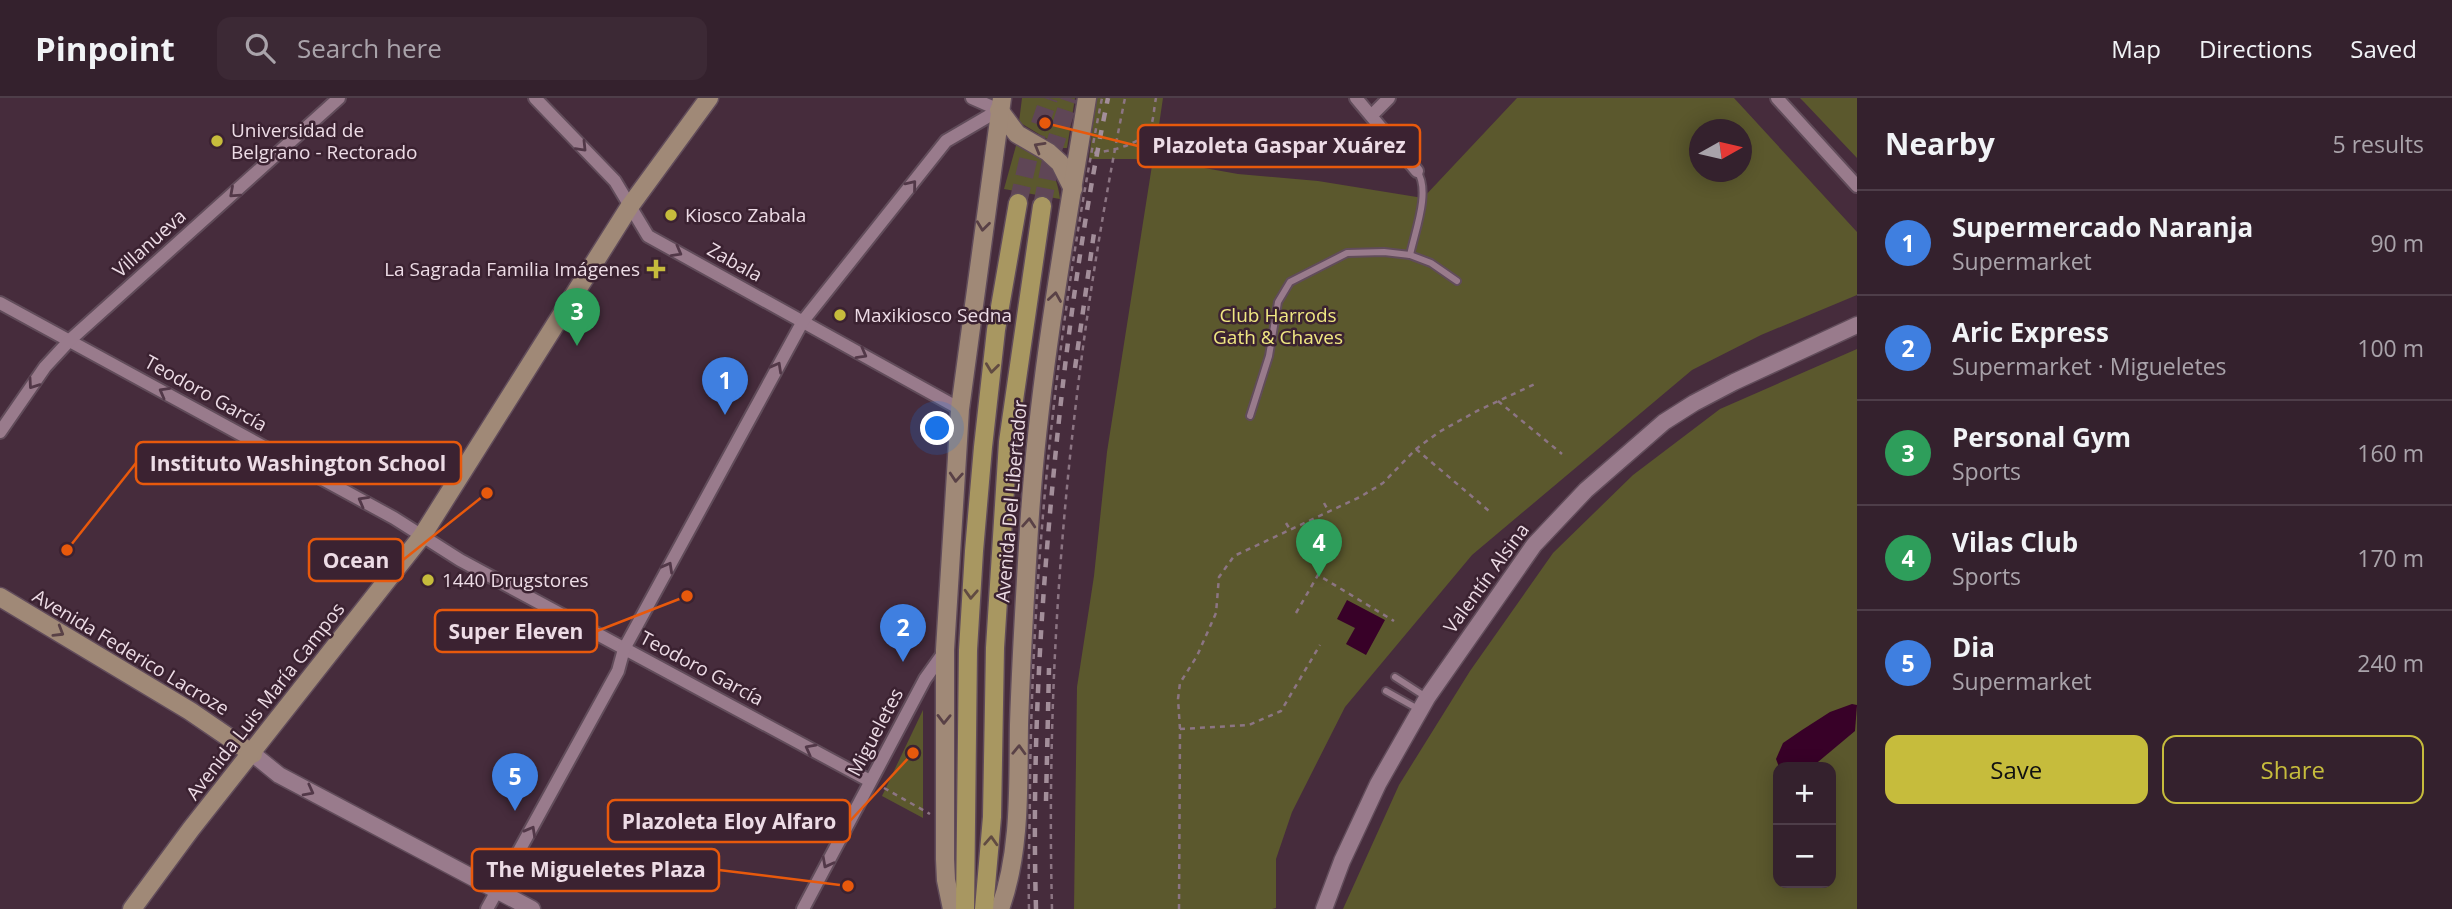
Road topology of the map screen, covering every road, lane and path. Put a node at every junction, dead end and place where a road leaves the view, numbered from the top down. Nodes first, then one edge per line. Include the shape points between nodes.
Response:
1 (339, 98) edge
2 (535, 98) edge
3 (709, 98) edge
4 (972, 98) edge
5 (1087, 98) edge
6 (1102, 98) edge
7 (1125, 98) edge
8 (1156, 98) edge
9 (1356, 98) edge
10 (1389, 98) edge
11 (1777, 98) edge
12 (1003, 102) edge
13 (1372, 115) junction
14 (1078, 156) junction
15 (1417, 171) joint
16 (1857, 186) edge
17 (1073, 189) junction
18 (1018, 203) tunnel mouth
19 (630, 206) junction
20 (1042, 206) tunnel mouth
21 (1410, 255) junction
22 (1457, 281) dead end
23 (0, 303) edge
24 (803, 321) junction
25 (1857, 325) edge
26 (70, 340) junction
27 (1537, 383) dead end
28 (1498, 401) junction
29 (960, 409) junction
30 (1250, 416) dead end
31 (0, 432) edge
32 (1416, 449) junction
33 (1562, 454) dead end
34 (1324, 503) dead end
35 (1329, 512) junction
36 (1489, 512) dead end
37 (1286, 523) dead end
38 (1291, 531) junction
39 (422, 536) junction
40 (0, 597) edge
41 (1296, 613) dead end
42 (1394, 621) dead end
43 (1320, 645) dead end
44 (624, 649) junction
45 (945, 650) junction
46 (1395, 677) dead end
47 (1387, 691) dead end
48 (1424, 704) junction
49 (1180, 729) junction
50 (253, 754) junction
51 (870, 781) junction
52 (945, 823) junction
53 (498, 891) junction
54 (132, 909) edge
55 (487, 909) edge
56 (532, 909) edge
57 (803, 909) edge
58 (952, 909) edge
59 (965, 909) edge
60 (984, 909) edge
61 (1000, 909) edge
62 (1030, 909) edge
63 (1052, 909) edge
64 (1179, 909) edge
65 (1324, 909) edge

1 -> 26 street, Villanueva
2 -> 19 street, Zabala via 615,181
3 - 19 main road, Avenida Luis María Campos
4 - 12 street
5 - 14 main road, Avenida Del Libertador
6 - 62 path, bridge via 1072,266 1046,476 1032,696
7 - 63 path, bridge via 1091,292 1069,478 1054,695
8 - 14 path via 1147,134 1117,148
9 - 13 street
10 - 13 street
11 - 16 street
17 -> 12 main road via 1060,163 1017,134
24 -> 12 street via 946,141
12 -> 29 main road
13 - 15 street
14 - 17 main road, Avenida Del Libertador
15 - 21 lane via 1424,191
61 -> 17 main road, Avenida Del Libertador via 1017,818 1023,626 1036,443
18 -> 59 main road, Avenida Del Libertador via 996,330 974,551 968,650
19 -> 24 street, Zabala via 648,236
19 - 39 main road, Avenida Luis María Campos
60 -> 20 main road, Avenida Del Libertador via 1007,442
21 - 22 lane via 1432,263
21 - 30 lane via 1347,253 1290,282 1278,302 1269,356
23 - 26 street, Teodoro García
24 -> 29 street, Zabala
44 -> 24 street
25 - 48 street, Valentín Alsina via 1734,382 1649,433 1534,545
26 -> 31 street, Villanueva
39 -> 26 street, Teodoro García
27 - 28 path
28 - 32 path
28 - 33 path
29 -> 45 main road
32 - 35 path via 1383,483
32 - 36 path
34 - 35 path
35 - 38 path
37 - 38 path
38 - 49 path via 1234,556 1219,577 1216,613 1180,684
39 - 44 street, Teodoro García
39 - 50 main road, Avenida Luis María Campos
40 -> 50 main road, Avenida Federico Lacroze
41 - 42 path via 1318,575
43 - 49 path via 1281,711 1249,725
51 -> 44 street, Teodoro García
53 -> 44 street via 618,671
45 - 51 street, Migueletes
45 -> 52 main road
46 - 48 lane
47 - 48 lane
48 - 65 street, Valentín Alsina via 1378,785
49 - 64 path
50 -> 53 street, Avenida Federico Lacroze via 279,775
50 - 54 main road, Avenida Luis María Campos
51 - 52 path
51 -> 57 street, Migueletes
52 - 58 main road via 946,880
53 - 55 street
53 - 56 street, Avenida Federico Lacroze

